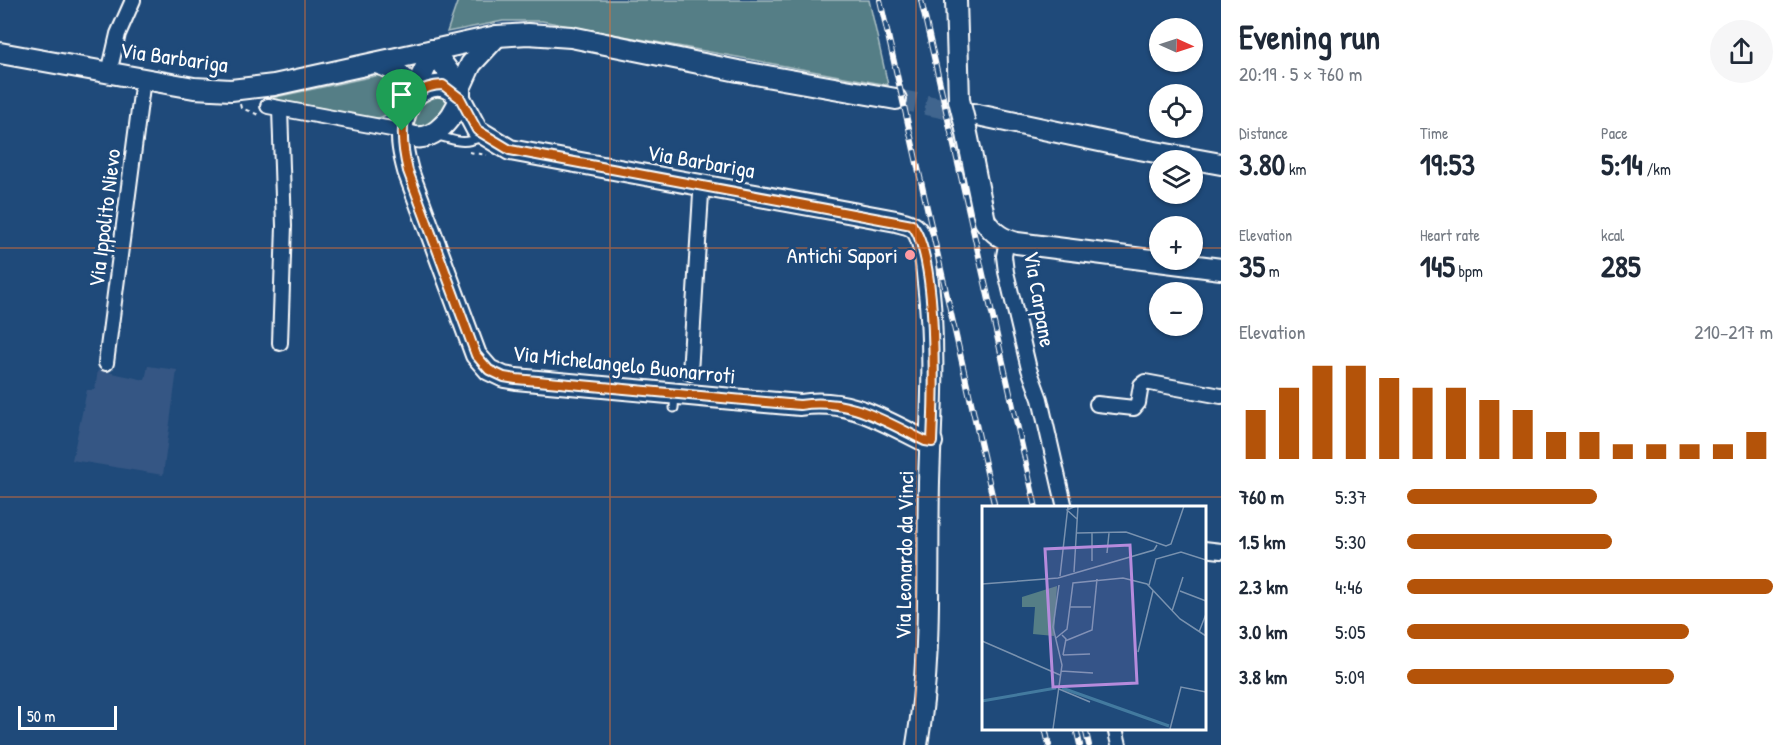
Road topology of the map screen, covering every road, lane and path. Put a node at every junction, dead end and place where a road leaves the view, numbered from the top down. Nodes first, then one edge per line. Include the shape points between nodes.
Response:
1 (133, 0) edge
2 (956, 0) edge
3 (497, 36) junction
4 (433, 50) junction
5 (0, 53) edge
6 (376, 63) junction
7 (109, 73) junction
8 (143, 79) junction
9 (460, 93) junction
10 (414, 96) junction
11 (896, 99) tunnel mouth
12 (240, 101) dead end
13 (274, 107) junction
14 (966, 114) junction
15 (402, 131) junction
16 (429, 135) junction
17 (484, 136) junction
18 (463, 151) dead end
19 (496, 157) dead end
20 (1221, 164) edge
21 (700, 185) junction
22 (912, 225) joint
23 (1007, 240) junction
24 (1221, 269) edge
25 (279, 343) dead end
26 (106, 363) dead end
27 (690, 373) dead end
28 (1221, 396) edge
29 (1097, 404) dead end
30 (932, 442) junction
31 (1065, 506) edge
32 (1206, 549) edge
33 (1221, 551) edge
34 (1115, 730) edge
35 (916, 745) edge
36 (1119, 745) edge

1 - 7 street via 118,34
2 - 14 street, Via Carpane
3 - 4 street, Via Barbariga
3 - 9 street via 471,64
3 - 11 street, Via Barbariga via 571,37
4 - 6 street, Via Barbariga
4 - 9 street, Via Barbariga
4 - 10 street
5 - 7 street, Via Barbariga
6 - 8 street, Via Barbariga via 231,90
6 - 10 street via 399,73
7 - 8 street, Via Barbariga
8 - 26 street, Via Ippolito Nievo
9 - 10 street via 443,85 423,89
9 - 16 street via 446,124
9 - 17 street, Via Barbariga via 470,121
10 - 15 street
12 - 13 path, Via Barbariga via 241,108 258,116
13 - 15 street
13 - 25 street via 284,226
14 - 20 street
14 - 23 street, Via Carpane via 986,221 994,234
15 - 16 street via 411,137
15 - 30 street, Via Michelangelo Buonarroti via 408,171 456,305 476,355 489,370 516,379 629,388 675,402 851,406
16 - 17 lane via 463,142
17 - 21 street, Via Barbariga via 510,150
18 - 19 path
21 - 22 street, Via Barbariga
21 - 27 street
22 - 30 street, Via Leonardo da Vinci via 919,233 924,254 932,316
23 - 24 street
23 - 31 street, Via Carpane via 1006,272
28 - 29 street via 1145,382 1134,408
30 - 35 street, Via Leonardo da Vinci via 926,669
32 - 33 street
34 - 36 street

